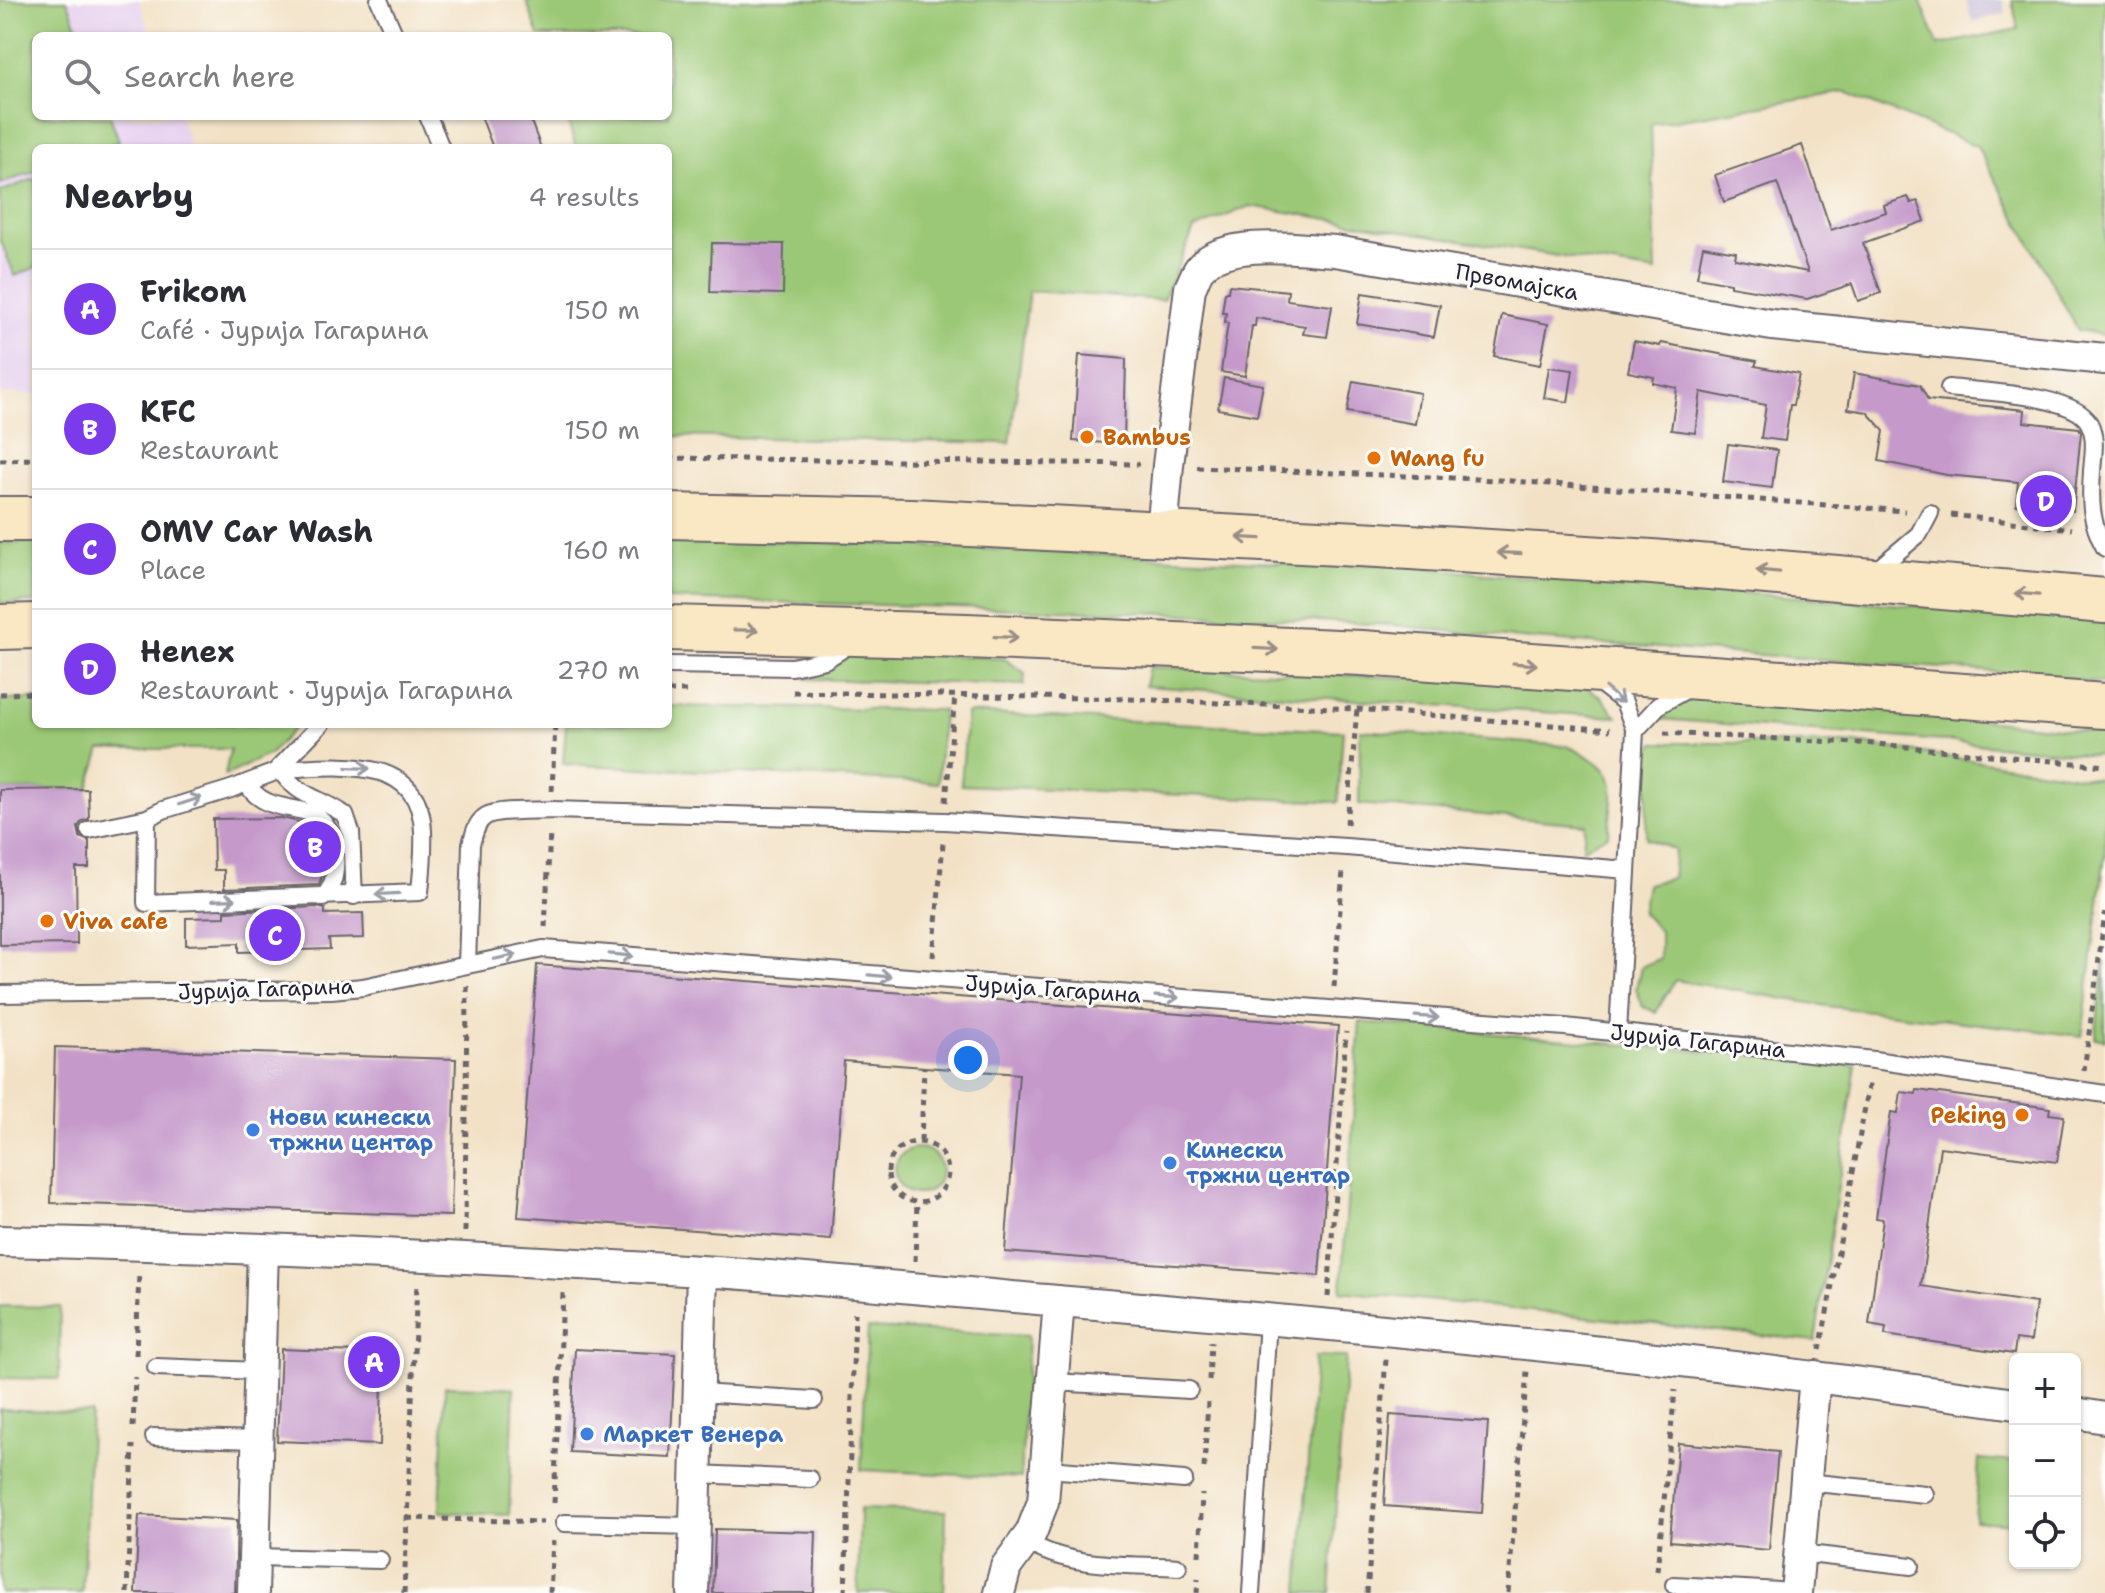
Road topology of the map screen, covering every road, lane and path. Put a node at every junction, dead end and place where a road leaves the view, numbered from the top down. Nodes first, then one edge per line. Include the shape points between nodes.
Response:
1 (379, 0) edge
2 (393, 32) edge
3 (430, 120) edge
4 (439, 144) edge
5 (2105, 359) edge
6 (1949, 388) dead end
7 (672, 458) edge
8 (32, 459) edge
9 (0, 460) edge
10 (1168, 465) junction
11 (1930, 513) junction
12 (672, 516) edge
13 (0, 519) edge
14 (32, 519) edge
15 (2095, 531) junction
16 (1162, 533) junction
17 (2105, 548) edge
18 (1859, 578) junction
19 (2105, 601) edge
20 (32, 626) edge
21 (0, 627) edge
22 (672, 628) edge
23 (869, 633) junction
24 (672, 665) edge
25 (1581, 668) junction
26 (1725, 678) junction
27 (672, 691) edge
28 (696, 691) dead end
29 (782, 692) dead end
30 (32, 693) edge
31 (0, 694) edge
32 (2105, 706) edge
33 (317, 728) edge
34 (555, 728) edge
35 (1635, 731) junction
36 (2105, 766) edge
37 (280, 769) junction
38 (247, 784) junction
39 (552, 810) junction
40 (147, 818) junction
41 (89, 830) dead end
42 (1627, 870) junction
43 (354, 896) junction
44 (323, 898) junction
45 (2105, 913) edge
46 (543, 949) junction
47 (467, 965) junction
48 (0, 994) edge
49 (1348, 1011) junction
50 (1618, 1032) junction
51 (1874, 1060) junction
52 (924, 1067) dead end
53 (2082, 1090) junction
54 (2105, 1094) edge
55 (921, 1141) junction
56 (917, 1202) junction
57 (0, 1241) edge
58 (140, 1244) junction
59 (263, 1249) junction
60 (418, 1257) junction
61 (464, 1259) junction
62 (564, 1264) junction
63 (702, 1272) junction
64 (856, 1284) junction
65 (914, 1289) junction
66 (1059, 1301) junction
67 (1212, 1314) junction
68 (1268, 1320) junction
69 (1326, 1325) junction
70 (1389, 1331) junction
71 (1530, 1344) junction
72 (1677, 1361) junction
73 (156, 1367) dead end
74 (259, 1371) junction
75 (1815, 1376) junction
76 (1054, 1382) junction
77 (1189, 1390) dead end
78 (699, 1393) junction
79 (814, 1400) dead end
80 (2009, 1403) edge
81 (2081, 1414) edge
82 (2105, 1418) edge
83 (154, 1437) dead end
84 (257, 1440) junction
85 (1048, 1469) junction
86 (1204, 1469) dead end
87 (696, 1474) junction
88 (810, 1479) dead end
89 (1184, 1480) dead end
90 (1806, 1482) junction
91 (1203, 1485) dead end
92 (1925, 1494) dead end
93 (407, 1518) junction
94 (559, 1523) junction
95 (695, 1526) junction
96 (1026, 1541) junction
97 (1800, 1553) junction
98 (254, 1557) junction
99 (380, 1560) dead end
100 (1199, 1562) dead end
101 (1911, 1566) dead end
102 (1178, 1567) dead end
103 (1198, 1578) dead end
104 (1656, 1578) dead end
105 (1674, 1585) dead end
106 (127, 1593) edge
107 (253, 1593) edge
108 (404, 1593) edge
109 (550, 1593) edge
110 (693, 1593) edge
111 (845, 1593) edge
112 (999, 1593) edge
113 (1197, 1593) edge
114 (1251, 1593) edge
115 (1367, 1593) edge
116 (1508, 1593) edge
117 (1796, 1593) edge

1 - 2 lane
3 - 4 lane
5 - 10 street, Првомајска via 1772,325 1335,251 1234,250 1215,255 1200,267 1190,288
6 - 15 lane via 2069,406 2088,420 2094,438 2090,506
7 - 10 path
8 - 9 path
10 - 11 path via 1499,480
10 - 16 street, Првомајска
11 - 15 path
11 - 18 lane via 1919,534 1898,554
12 - 16 main road
13 - 14 main road
15 - 17 lane
18 -> 16 main road
19 -> 18 main road
20 - 21 main road
22 -> 23 main road
23 - 24 lane via 825,660 792,667
23 -> 25 main road via 1362,653
25 - 26 main road
25 -> 35 lane via 1624,702
26 - 32 main road
26 - 35 lane via 1682,690
27 - 28 path
29 - 35 path via 1357,709
30 - 31 path
33 - 37 lane
34 - 39 path
35 - 36 path via 1876,744
35 - 42 lane
37 - 38 lane
37 - 43 lane via 299,790 345,815 351,832
37 -> 43 lane via 371,768 388,773 417,802 424,830 420,892
40 -> 38 lane
38 - 44 lane via 262,799 315,815 329,827 335,873
39 - 42 lane via 945,821
39 - 46 path
39 - 47 lane via 486,816 475,828
40 - 41 lane
40 -> 44 lane via 146,903
42 - 50 lane
43 - 44 lane
45 - 53 path
47 -> 46 lane, Јурија Гагарина
46 -> 49 lane, Јурија Гагарина
47 - 48 lane, Јурија Гагарина via 331,990
47 - 61 path
49 -> 50 lane, Јурија Гагарина
49 - 69 path
50 - 51 lane, Јурија Гагарина
51 - 53 lane, Јурија Гагарина
51 - 75 path
52 - 55 path
53 - 54 lane, Јурија Гагарина
55 - 56 path via 940,1150 949,1179 937,1197
55 - 56 path via 895,1152 888,1170 899,1195
56 - 65 path
57 - 58 street
58 - 59 street
58 - 106 path
59 - 60 street
59 - 74 street
60 - 61 street
60 - 93 path
61 - 62 street
62 - 63 street
62 - 94 path
63 - 64 street
63 - 78 street
64 - 65 street
64 - 111 path
65 - 66 street
66 - 67 street
66 - 76 street
67 - 68 street
67 - 86 path
68 - 69 street
68 - 114 lane
69 - 70 street
70 - 71 street
70 - 115 path
71 - 72 street
71 - 116 path
72 - 75 street
72 - 104 path
73 - 74 lane
74 - 84 street
75 - 80 street
75 - 90 street
76 - 77 lane
76 - 85 street
78 - 79 lane
78 - 87 street
81 - 82 street
83 - 84 lane
84 - 98 street
85 - 89 lane
85 - 96 street via 1036,1525
87 - 88 lane
87 - 95 street
90 - 92 lane
90 - 97 street
91 - 100 path
93 - 94 path
93 - 108 path
94 - 95 lane
94 - 109 path
95 - 110 street
96 - 102 lane via 1044,1553 1064,1557
96 - 112 street via 1006,1567
97 - 101 lane
97 - 117 street
98 - 99 lane
98 - 107 street
103 - 113 path
105 - 117 lane

